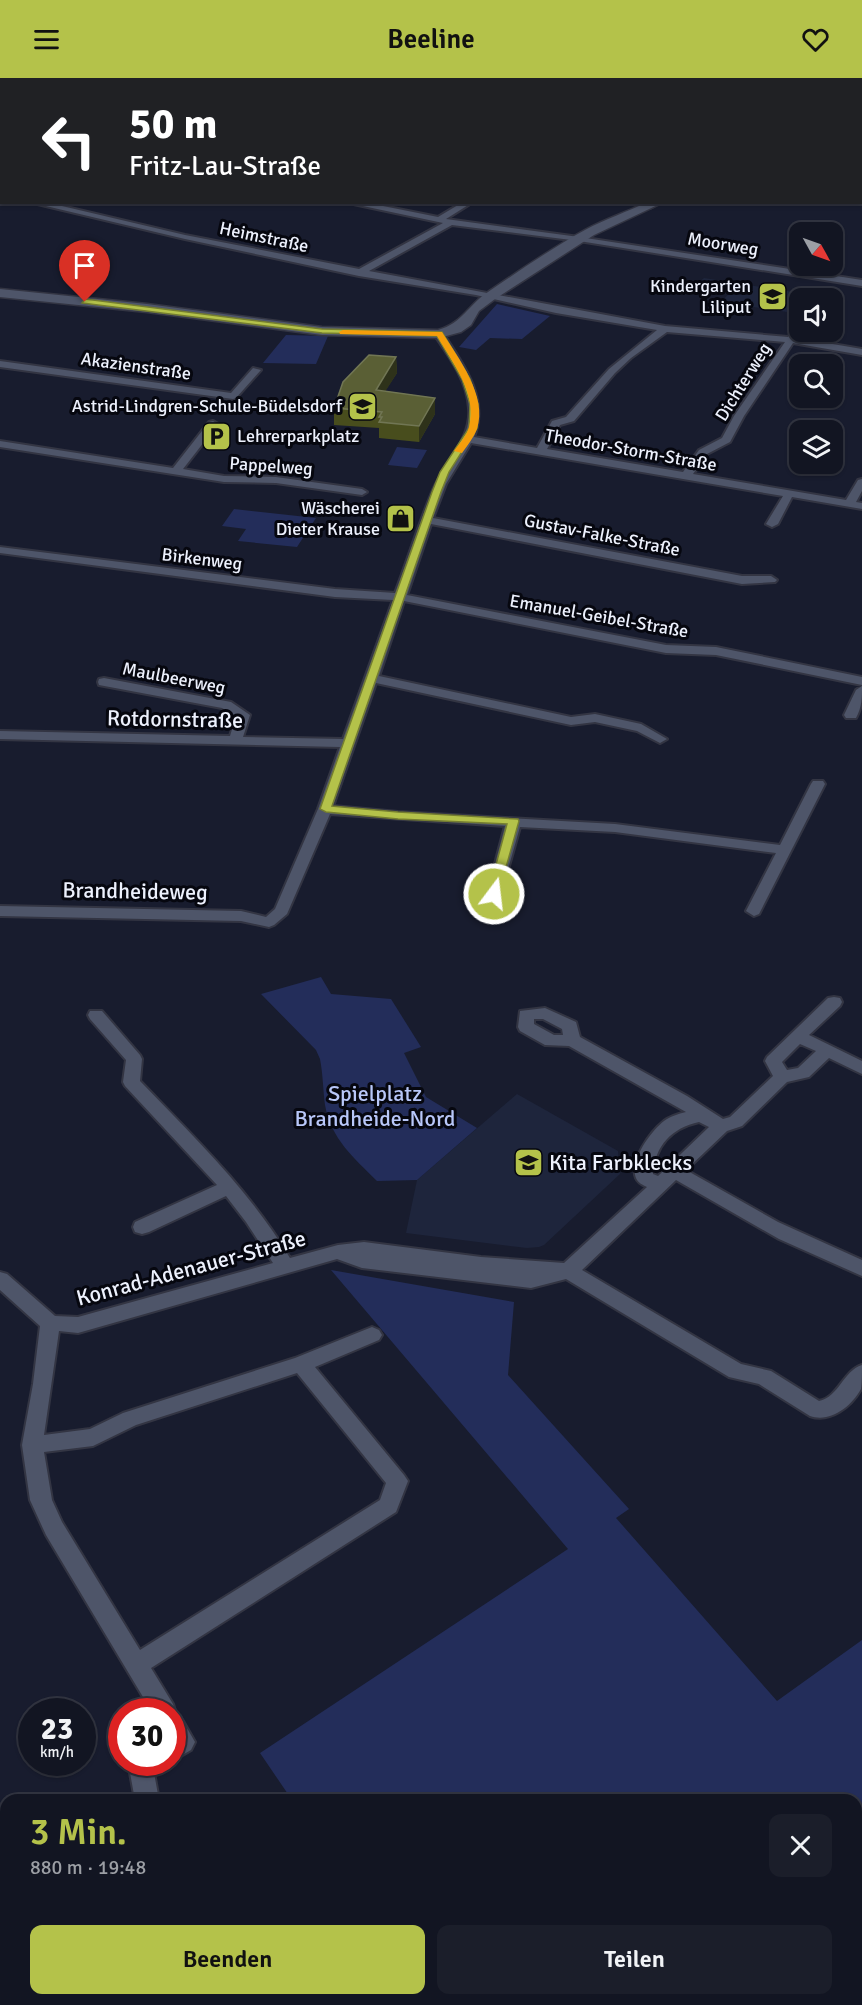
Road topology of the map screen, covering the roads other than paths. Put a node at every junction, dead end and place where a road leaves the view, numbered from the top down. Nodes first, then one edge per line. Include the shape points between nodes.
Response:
1 (42, 204) edge
2 (359, 204) edge
3 (466, 204) edge
4 (654, 205) edge
5 (440, 219) junction
6 (451, 222) junction
7 (579, 239) junction
8 (359, 273) junction
9 (862, 282) edge
10 (0, 293) edge
11 (490, 296) junction
12 (665, 329) junction
13 (439, 334) junction
14 (789, 340) joint
15 (802, 342) edge
16 (862, 351) edge
17 (0, 364) edge
18 (256, 370) dead end
19 (213, 424) dead end
20 (467, 439) junction
21 (0, 444) edge
22 (541, 450) junction
23 (177, 471) junction
24 (686, 476) junction
25 (862, 482) edge
26 (362, 492) dead end
27 (789, 494) junction
28 (849, 504) junction
29 (862, 506) edge
30 (427, 520) junction
31 (772, 524) dead end
32 (0, 550) edge
33 (771, 580) dead end
34 (400, 597) junction
35 (372, 678) junction
36 (862, 681) edge
37 (104, 682) dead end
38 (862, 690) edge
39 (852, 715) dead end
40 (0, 735) edge
41 (660, 739) dead end
42 (235, 741) junction
43 (349, 743) junction
44 (818, 784) dead end
45 (326, 809) junction
46 (514, 821) junction
47 (784, 850) junction
48 (494, 894) dead end
49 (0, 911) edge
50 (754, 911) dead end
51 (834, 1002) dead end
52 (96, 1015) dead end
53 (798, 1036) junction
54 (572, 1040) dead end
55 (827, 1050) junction
56 (862, 1068) edge
57 (782, 1077) junction
58 (701, 1115) junction
59 (721, 1126) junction
60 (674, 1171) junction
61 (658, 1185) junction
62 (228, 1187) junction
63 (142, 1227) dead end
64 (285, 1268) junction
65 (862, 1269) edge
66 (568, 1270) junction
67 (0, 1279) edge
68 (50, 1323) junction
69 (372, 1335) dead end
70 (301, 1364) junction
71 (862, 1373) edge
72 (32, 1445) junction
73 (138, 1664) junction
74 (153, 1698) edge
75 (146, 1776) edge
76 (147, 1794) edge

1 - 8 street, Heimstraße
2 - 5 street, Moorweg
3 - 5 street
4 - 7 street
5 - 6 street, Moorweg
6 - 7 street, Moorweg
6 - 8 street
7 - 9 street, Moorweg
7 - 11 street
8 - 11 street, Heimstraße
10 - 13 street via 322,331
11 - 12 street, Heimstraße
11 - 13 street via 466,322
12 - 14 street, Heimstraße
12 - 22 street via 612,371 570,419 556,423
13 - 20 street via 466,379 474,404 473,428
14 - 24 street, Dichterweg via 726,440 703,452
15 - 16 street, Heimstraße
17 - 18 street, Akazienstraße via 233,396
19 - 23 street, Pappelweg
20 - 22 street, Theodor-Storm-Straße
20 - 30 street via 444,472
21 - 23 street, Pappelweg
22 - 24 street, Theodor-Storm-Straße
23 - 26 street, Pappelweg
24 - 27 street, Theodor-Storm-Straße
25 - 28 street
27 - 28 street, Theodor-Storm-Straße
27 - 31 street
28 - 29 street, Theodor-Storm-Straße
30 - 33 street, Gustav-Falke-Straße via 742,580
30 - 34 street
32 - 34 street, Birkenweg via 335,593
34 - 35 street
34 - 36 street, Emanuel-Geibel-Straße via 666,649 716,651
35 - 41 street via 571,721 595,718 641,728
35 - 43 street
37 - 42 street, Maulbeerweg via 226,705 243,715
38 - 39 street
40 - 42 street, Rotdornstraße
42 - 43 street, Rotdornstraße
43 - 45 street
44 - 47 street
45 - 46 street
45 - 49 street, Brandheideweg via 282,911 268,922 241,916
46 - 47 street
46 - 48 street
47 - 50 street
51 - 53 street
52 - 62 street via 134,1059 131,1082
53 - 55 street
53 - 57 street via 773,1061
54 - 58 street
55 - 56 street
55 - 57 street via 803,1073
57 - 59 street, Konrad-Adenauer-Straße via 736,1122
58 - 59 street
58 - 61 street via 678,1121 653,1142 644,1163 644,1177
59 - 60 street, Konrad-Adenauer-Straße
60 - 61 street, Konrad-Adenauer-Straße
60 - 65 street via 785,1234
61 - 66 street, Konrad-Adenauer-Straße
62 - 63 street
62 - 64 street via 273,1244
64 - 66 street, Konrad-Adenauer-Straße via 338,1252 362,1261 531,1281
64 - 68 street, Konrad-Adenauer-Straße via 78,1325
66 - 71 street via 736,1371 764,1377 817,1410 835,1406
67 - 68 street, Konrad-Adenauer-Straße
68 - 72 street
69 - 70 street
70 - 72 street via 130,1419 93,1437
70 - 73 street via 397,1481 388,1506
72 - 73 street via 41,1500 50,1519
73 - 74 street
75 - 76 street

